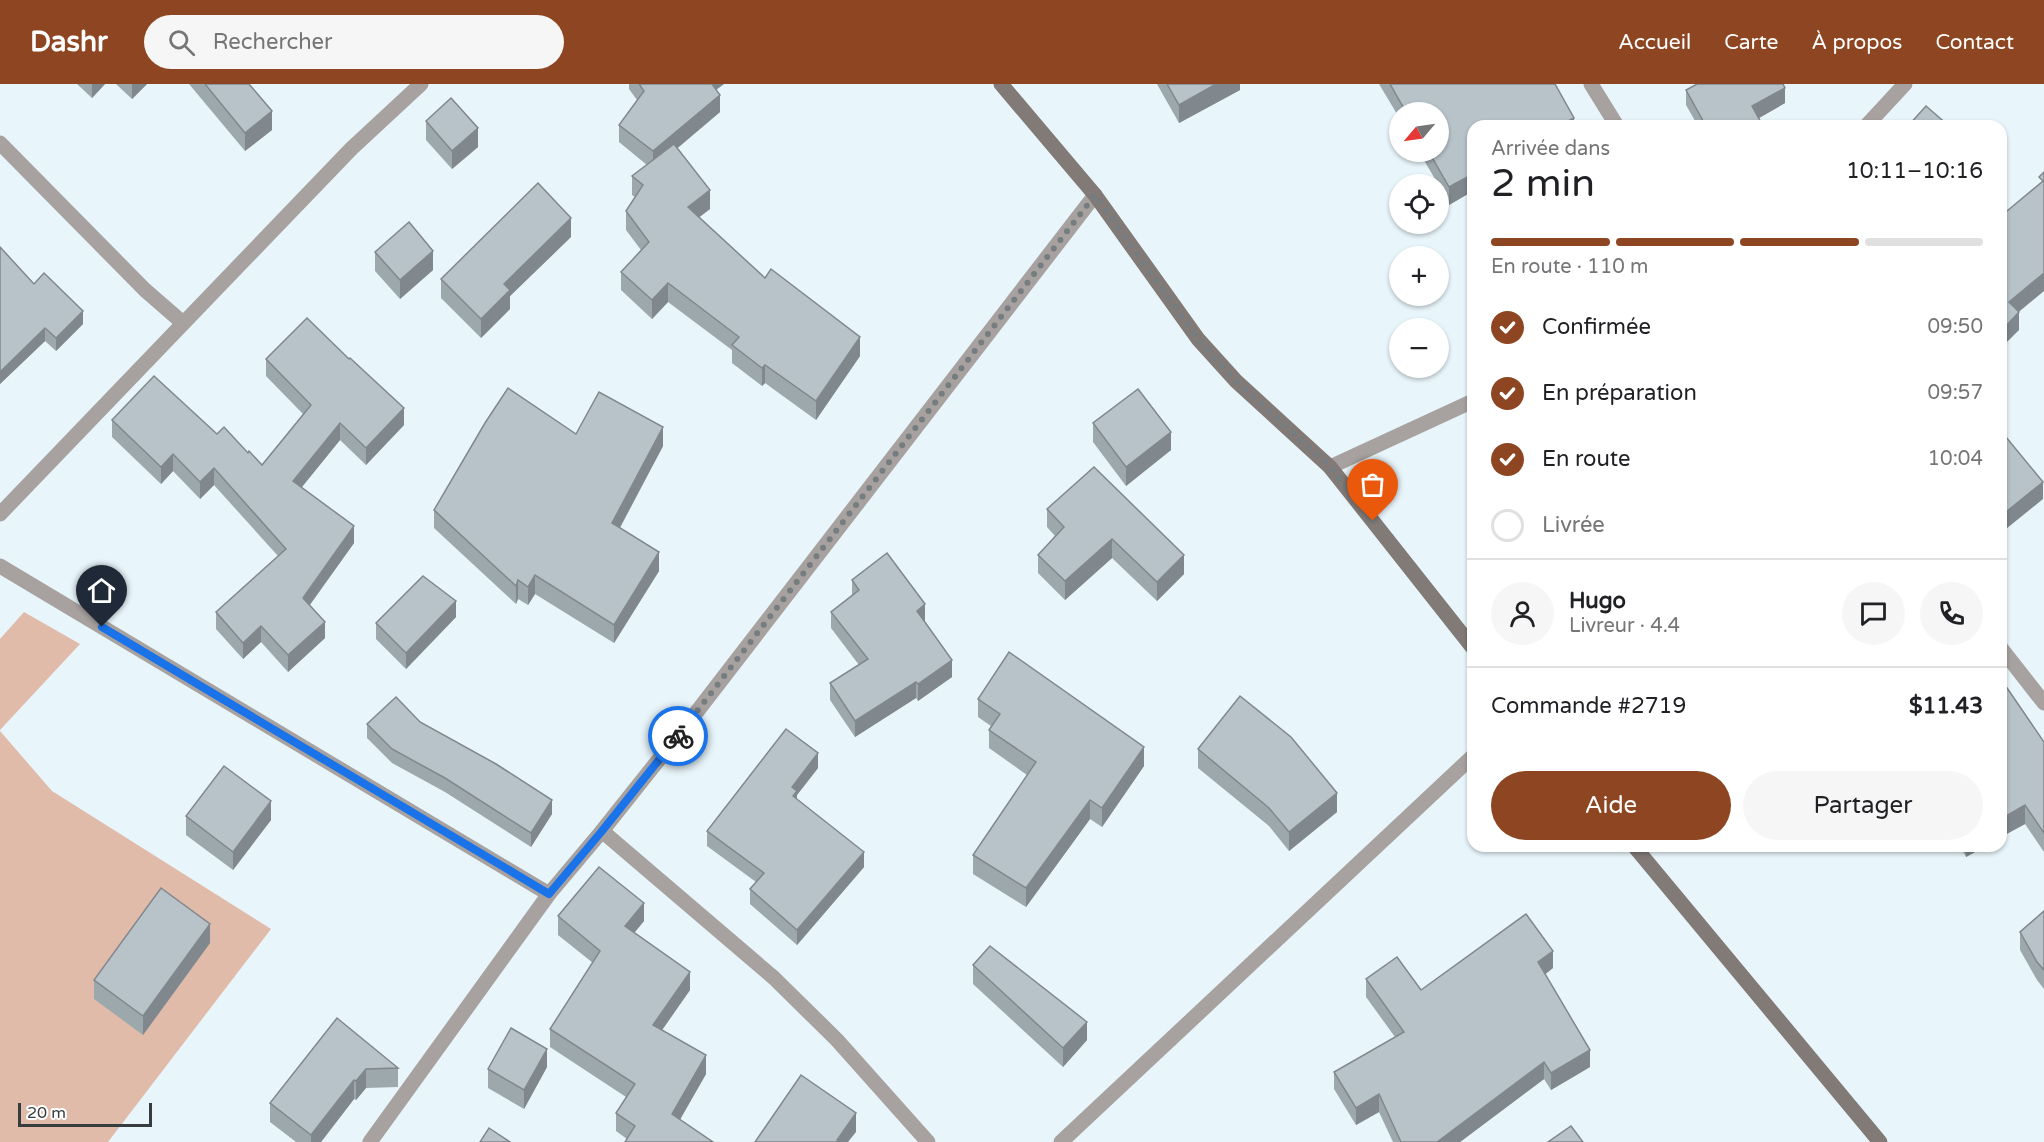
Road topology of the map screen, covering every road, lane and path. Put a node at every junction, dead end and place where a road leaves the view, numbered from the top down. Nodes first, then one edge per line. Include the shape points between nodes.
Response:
1 (421, 84) edge
2 (1001, 84) edge
3 (1591, 84) edge
4 (1905, 84) edge
5 (1613, 120) edge
6 (1872, 120) edge
7 (0, 143) edge
8 (1095, 195) junction
9 (183, 323) junction
10 (1467, 404) edge
11 (1330, 467) junction
12 (0, 514) edge
13 (0, 566) edge
14 (1467, 640) edge
15 (2007, 656) edge
16 (2044, 703) edge
17 (1467, 762) edge
18 (602, 831) junction
19 (1639, 852) edge
20 (549, 894) junction
21 (369, 1142) edge
22 (928, 1142) edge
23 (1061, 1142) edge
24 (1880, 1142) edge

1 - 9 street via 351,149
2 - 8 street
3 - 5 street
4 - 6 street
7 - 9 street via 145,290
8 - 11 street via 1198,339 1236,381
8 - 18 street
9 - 12 street
10 - 11 street
11 - 14 street
13 - 20 street
15 - 16 street
17 - 23 street
18 - 20 street
18 - 22 street via 774,978 837,1040
19 - 24 street
20 - 21 street

